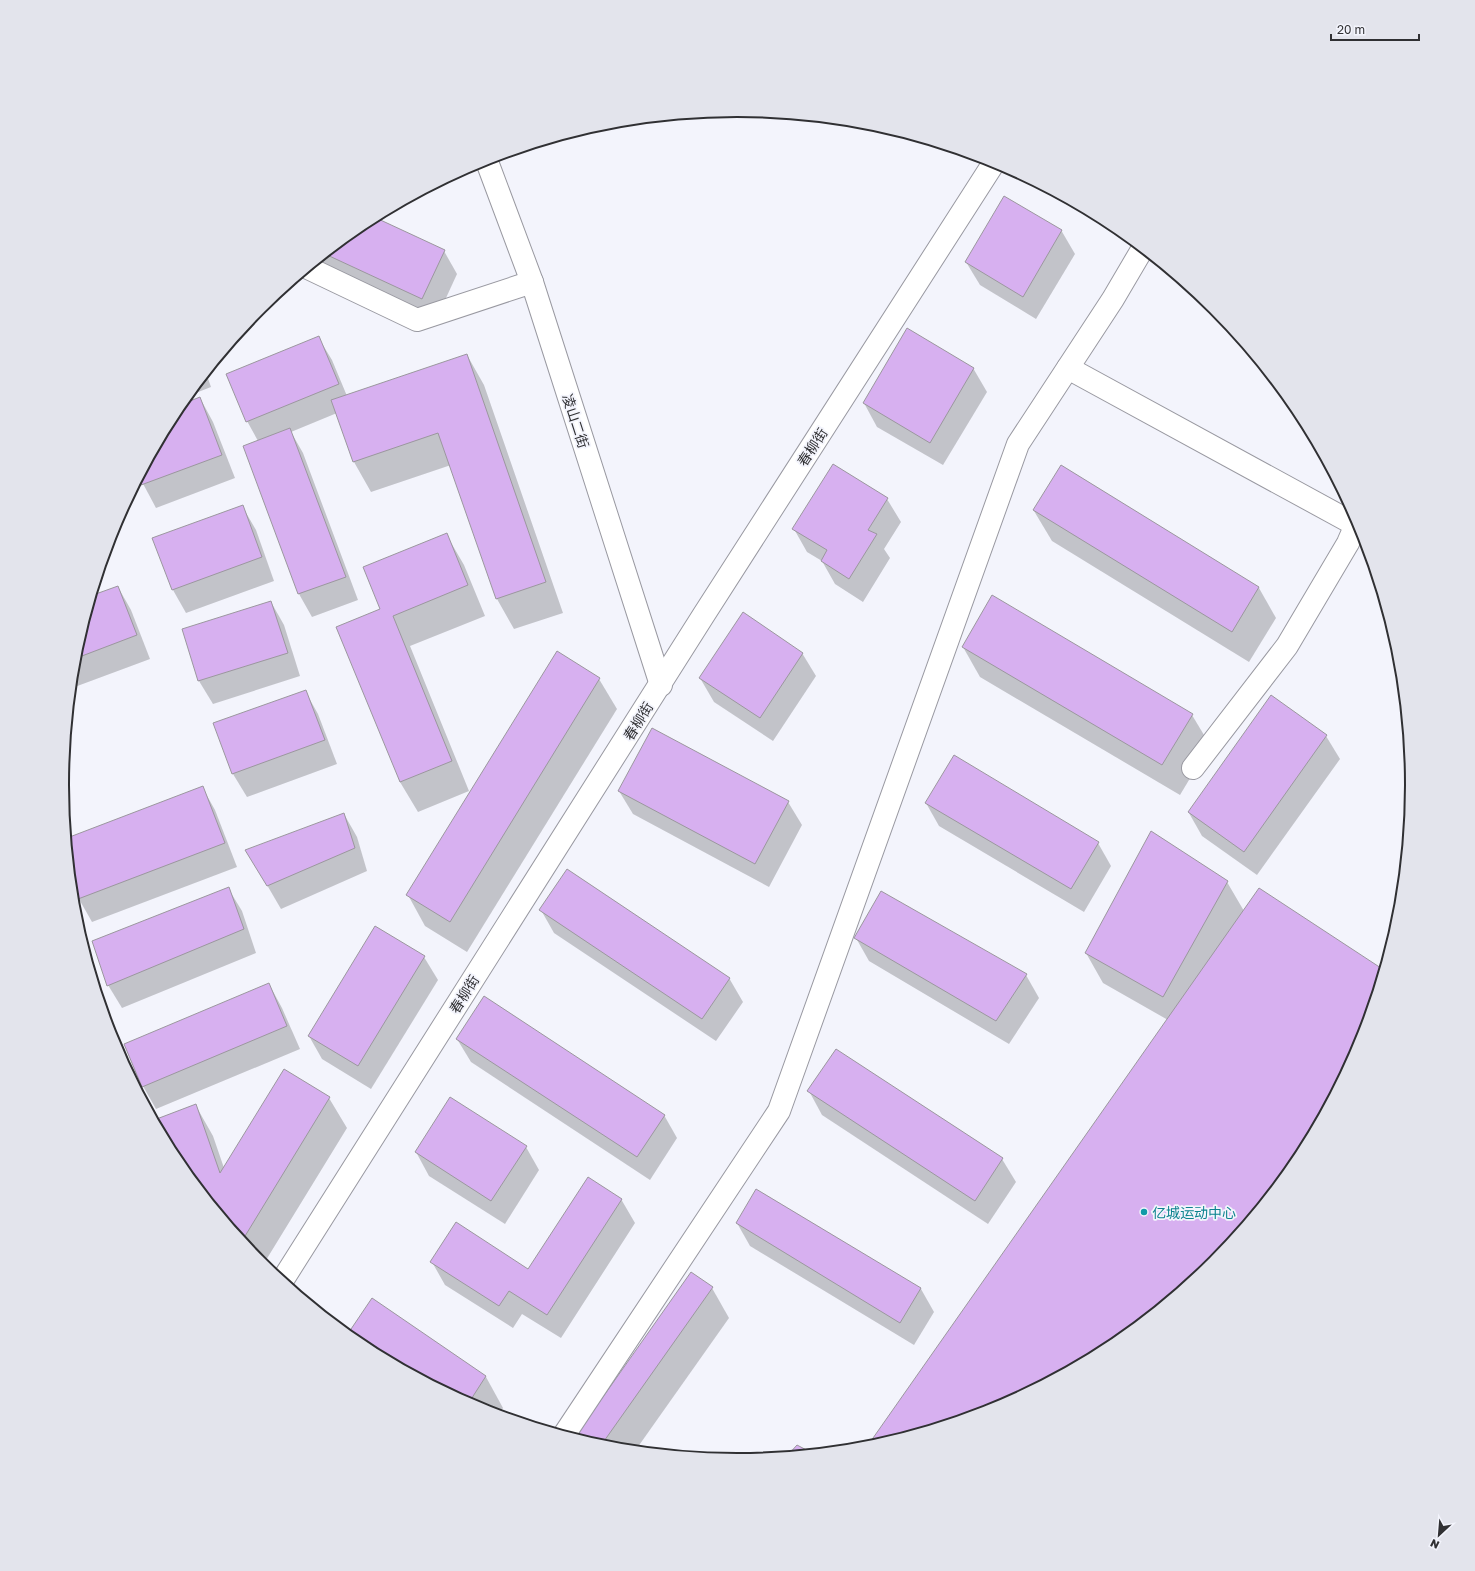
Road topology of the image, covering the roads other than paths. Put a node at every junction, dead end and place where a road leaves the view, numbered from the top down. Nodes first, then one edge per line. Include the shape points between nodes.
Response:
1 (488, 165) edge
2 (991, 167) edge
3 (1140, 252) edge
4 (313, 270) edge
5 (532, 282) junction
6 (1068, 368) junction
7 (1350, 519) edge
8 (1354, 529) edge
9 (660, 685) junction
10 (1193, 768) dead end
11 (285, 1277) edge
12 (566, 1432) edge

1 - 5 street, 凌山二街
2 - 9 street, 春柳街
3 - 6 street
4 - 5 street via 417,320
5 - 9 street, 凌山二街
6 - 7 street
6 - 12 street via 1018,444 779,1111
8 - 10 street via 1287,646
9 - 11 street, 春柳街

